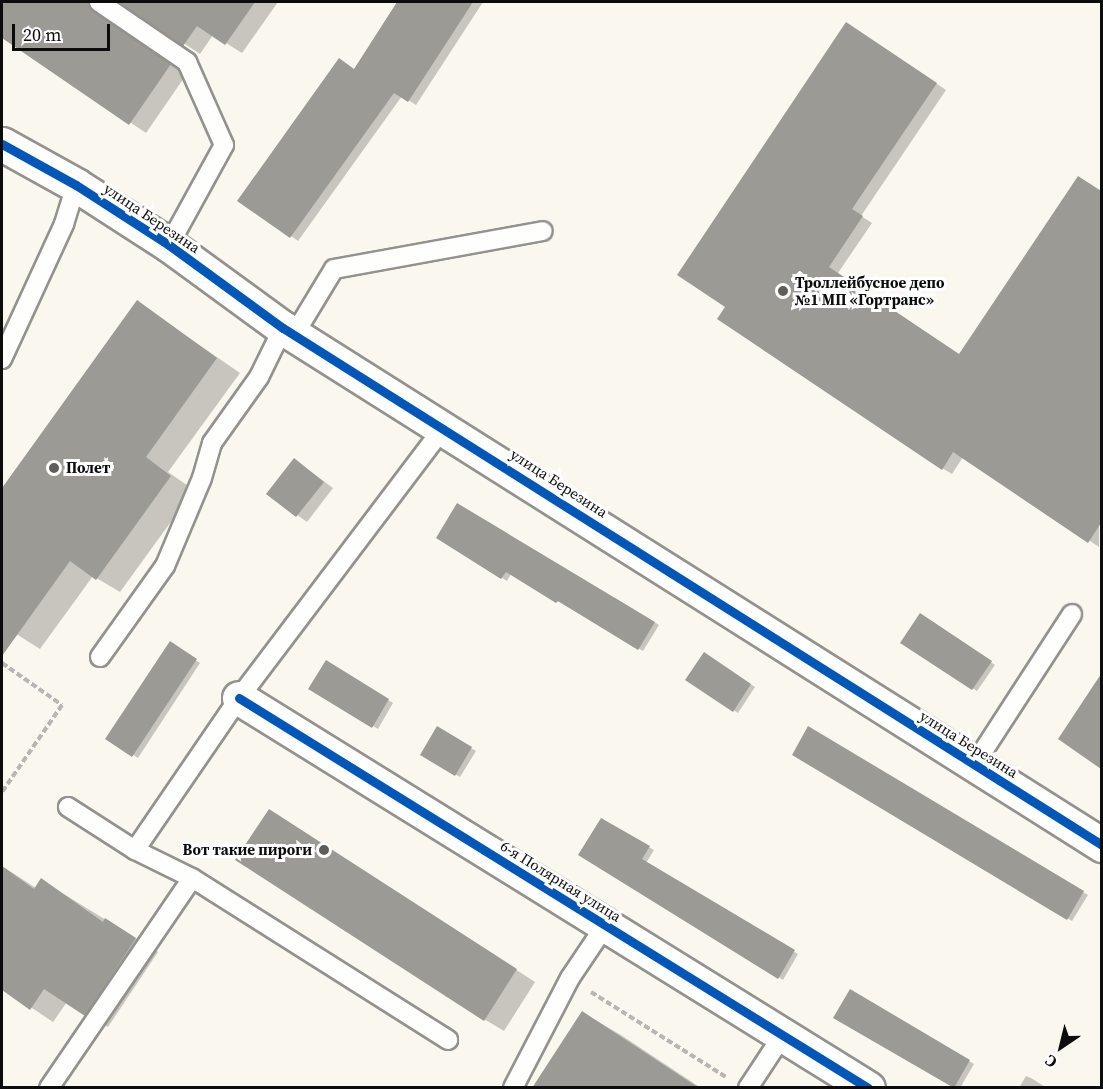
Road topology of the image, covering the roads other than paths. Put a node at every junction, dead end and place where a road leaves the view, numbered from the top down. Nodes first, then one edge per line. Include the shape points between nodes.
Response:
1 (99, 2) edge
2 (2, 144) edge
3 (76, 185) junction
4 (543, 231) dead end
5 (169, 245) junction
6 (289, 331) junction
7 (2, 356) edge
8 (444, 427) junction
9 (1072, 614) dead end
10 (100, 657) dead end
11 (239, 698) junction
12 (974, 765) junction
13 (68, 807) dead end
14 (1101, 845) edge
15 (135, 850) junction
16 (192, 878) junction
17 (604, 926) junction
18 (783, 1035) junction
19 (448, 1040) dead end
20 (740, 1084) edge
21 (49, 1088) edge
22 (513, 1088) edge
23 (868, 1088) edge

1 - 5 lane via 187,62 224,145
2 - 3 street, улица Березина
3 - 5 street, улица Березина
3 - 7 lane via 64,224
4 - 6 lane via 334,269
5 - 6 street, улица Березина
6 - 8 street, улица Березина
6 - 10 lane via 212,443 165,566
8 - 11 lane
8 - 12 street, улица Березина
9 - 12 lane
11 - 15 lane
11 - 17 street, 6-я Полярная улица
12 - 14 street, улица Березина
13 - 15 lane
15 - 16 lane
16 - 19 lane
16 - 21 lane
17 - 18 street, 6-я Полярная улица
17 - 22 lane via 570,978
18 - 20 lane
18 - 23 street, 6-я Полярная улица

